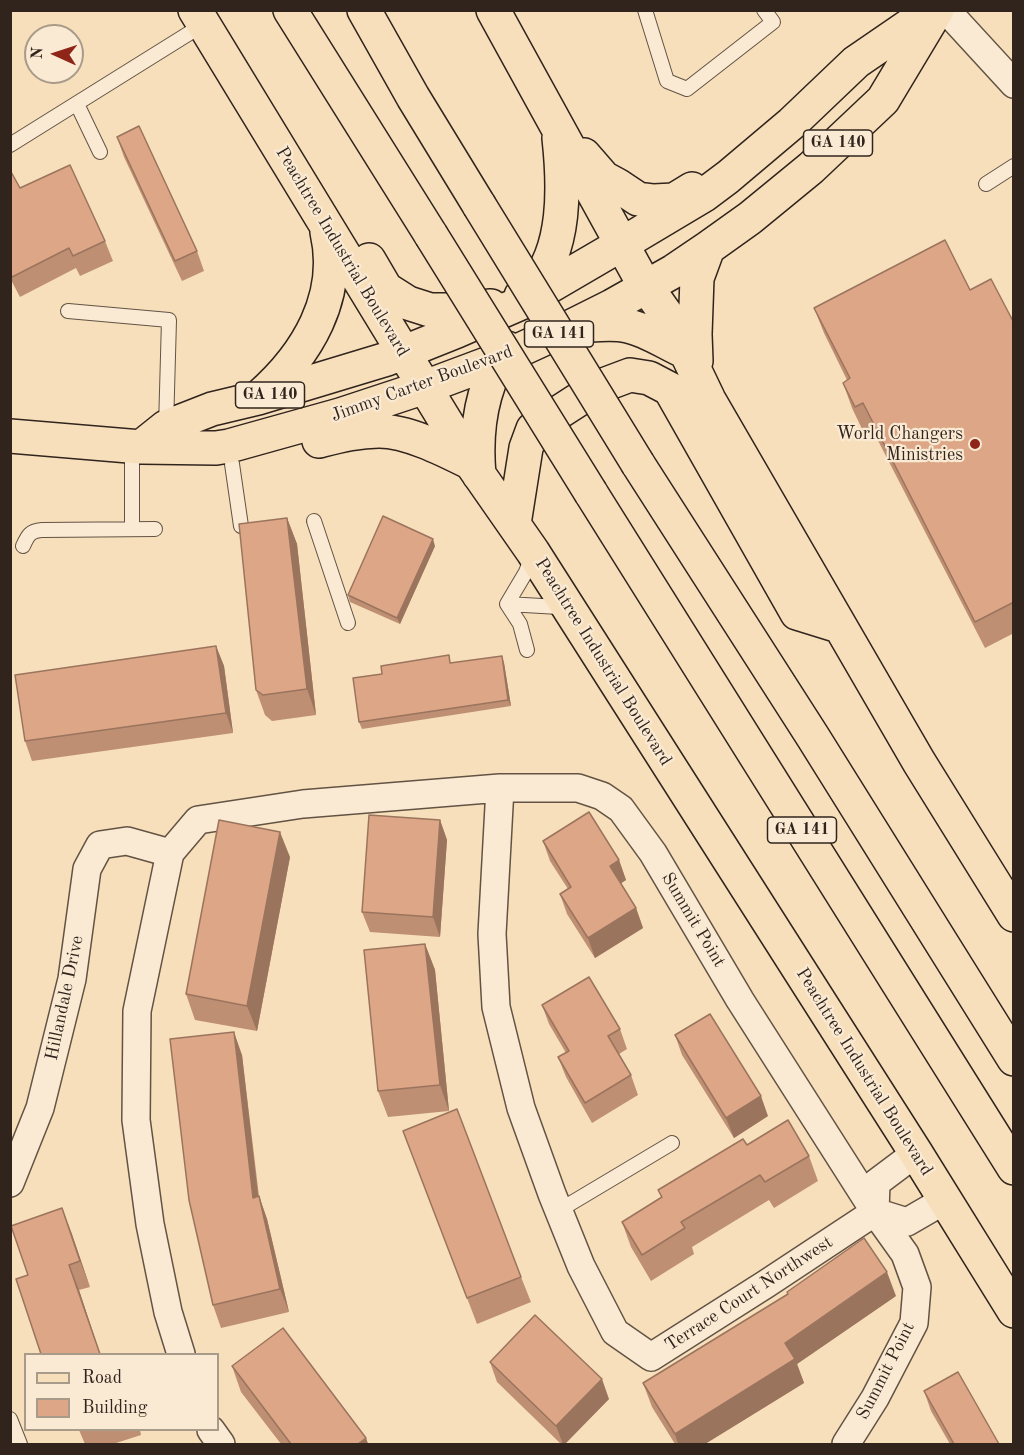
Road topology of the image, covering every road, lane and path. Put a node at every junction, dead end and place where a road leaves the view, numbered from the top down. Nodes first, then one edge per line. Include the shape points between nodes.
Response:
1 (290, 10) edge
2 (364, 10) edge
3 (493, 10) edge
4 (645, 10) edge
5 (764, 10) edge
6 (932, 10) edge
7 (937, 10) edge
8 (946, 10) edge
9 (205, 15) edge
10 (856, 62) junction
11 (1014, 84) edge
12 (77, 104) junction
13 (557, 124) junction
14 (10, 145) edge
15 (100, 152) dead end
16 (1014, 166) edge
17 (986, 184) dead end
18 (326, 227) junction
19 (622, 244) junction
20 (708, 248) junction
21 (644, 283) junction
22 (68, 311) dead end
23 (523, 312) junction
24 (572, 326) junction
25 (691, 364) junction
26 (415, 371) junction
27 (258, 398) junction
28 (166, 427) junction
29 (10, 436) edge
30 (136, 447) junction
31 (232, 464) junction
32 (475, 469) junction
33 (314, 521) dead end
34 (514, 524) junction
35 (241, 526) edge
36 (155, 529) dead end
37 (132, 530) junction
38 (23, 546) dead end
39 (533, 552) junction
40 (507, 604) junction
41 (569, 610) junction
42 (348, 623) dead end
43 (839, 626) junction
44 (527, 650) dead end
45 (500, 788) junction
46 (170, 853) junction
47 (1014, 915) edge
48 (1014, 1059) edge
49 (672, 1143) dead end
50 (916, 1153) junction
51 (1014, 1168) edge
52 (10, 1183) edge
53 (945, 1200) junction
54 (558, 1211) junction
55 (875, 1212) junction
56 (1014, 1311) edge
57 (181, 1353) edge
58 (10, 1419) edge
59 (212, 1431) edge
60 (20, 1444) edge
61 (221, 1444) edge
62 (846, 1444) edge

1 - 51 main road, GA 141, bridge
2 - 48 main road, GA 141, bridge via 413,97 638,464
3 - 13 main road
4 - 5 lane via 667,81 687,89 773,22
6 - 10 main road, Jimmy Carter Boulevard / GA 140
7 - 20 main road, GA 140 via 883,100 811,168
8 - 11 street
9 - 12 lane
9 - 18 main road, Peachtree Industrial Boulevard
9 - 23 main road via 386,289 408,303 430,310
10 - 13 main road via 802,96 713,176 674,200 638,199 604,178
10 - 19 main road, Jimmy Carter Boulevard / GA 140 via 728,177
12 - 14 lane
12 - 15 lane
13 - 19 main road
13 - 23 main road via 560,222 545,270 532,287
16 - 17 lane
18 - 26 main road, Peachtree Industrial Boulevard
18 - 27 main road via 331,267 324,308 297,356 279,380
19 - 21 main road
19 - 23 main road, Jimmy Carter Boulevard / GA 140
20 - 21 main road, GA 140 via 674,271
20 - 25 main road via 697,278
21 - 23 main road
21 - 24 main road, GA 140 via 612,306
21 - 25 main road via 683,338
22 - 28 lane via 169,320
23 - 24 main road
23 - 26 main road, Jimmy Carter Boulevard / GA 140
23 - 26 main road, Jimmy Carter Boulevard / GA 140
23 - 26 main road via 454,345
23 - 32 main road via 486,390
24 - 25 main road via 627,326 670,345
25 - 43 main road
26 - 27 main road, Jimmy Carter Boulevard / GA 140 via 305,385
26 - 30 main road, Jimmy Carter Boulevard / GA 140 via 391,398 229,446
26 - 32 main road, Peachtree Industrial Boulevard
27 - 28 main road, Jimmy Carter Boulevard / GA 140 via 212,409
28 - 30 main road, Jimmy Carter Boulevard / GA 140
29 - 30 main road, Jimmy Carter Boulevard / GA 140
30 - 31 main road via 173,462
30 - 37 lane
31 - 32 main road via 356,432 381,430 431,444
31 - 35 lane
32 - 34 main road, Peachtree Industrial Boulevard
33 - 42 lane
34 - 39 main road, Peachtree Industrial Boulevard
34 - 43 main road via 526,448 533,429 598,387 630,375 649,378 670,389 797,613
36 - 37 lane
37 - 38 lane via 34,531
39 - 40 lane
39 - 41 main road, Peachtree Industrial Boulevard
40 - 41 lane
40 - 44 lane via 520,624
41 - 50 main road, Peachtree Industrial Boulevard
43 - 47 main road
45 - 46 street, Summit Point via 303,804 198,820
45 - 54 street, Terrace Court Northwest via 492,934 496,1007 521,1108
45 - 55 street, Summit Point via 578,788 602,796 621,809 653,853 740,1000
46 - 52 street, Hillandale Drive via 127,841 100,845 87,869 70,990 40,1108
46 - 57 street via 137,1011 136,1120 150,1224
49 - 54 lane
50 - 53 main road, Peachtree Industrial Boulevard
50 - 55 street via 876,1183
53 - 55 street via 907,1222
53 - 56 main road, Peachtree Industrial Boulevard
54 - 55 street, Terrace Court Northwest via 615,1332 651,1357
55 - 62 street, Summit Point via 905,1254 917,1287 914,1323
58 - 60 lane
59 - 61 street

